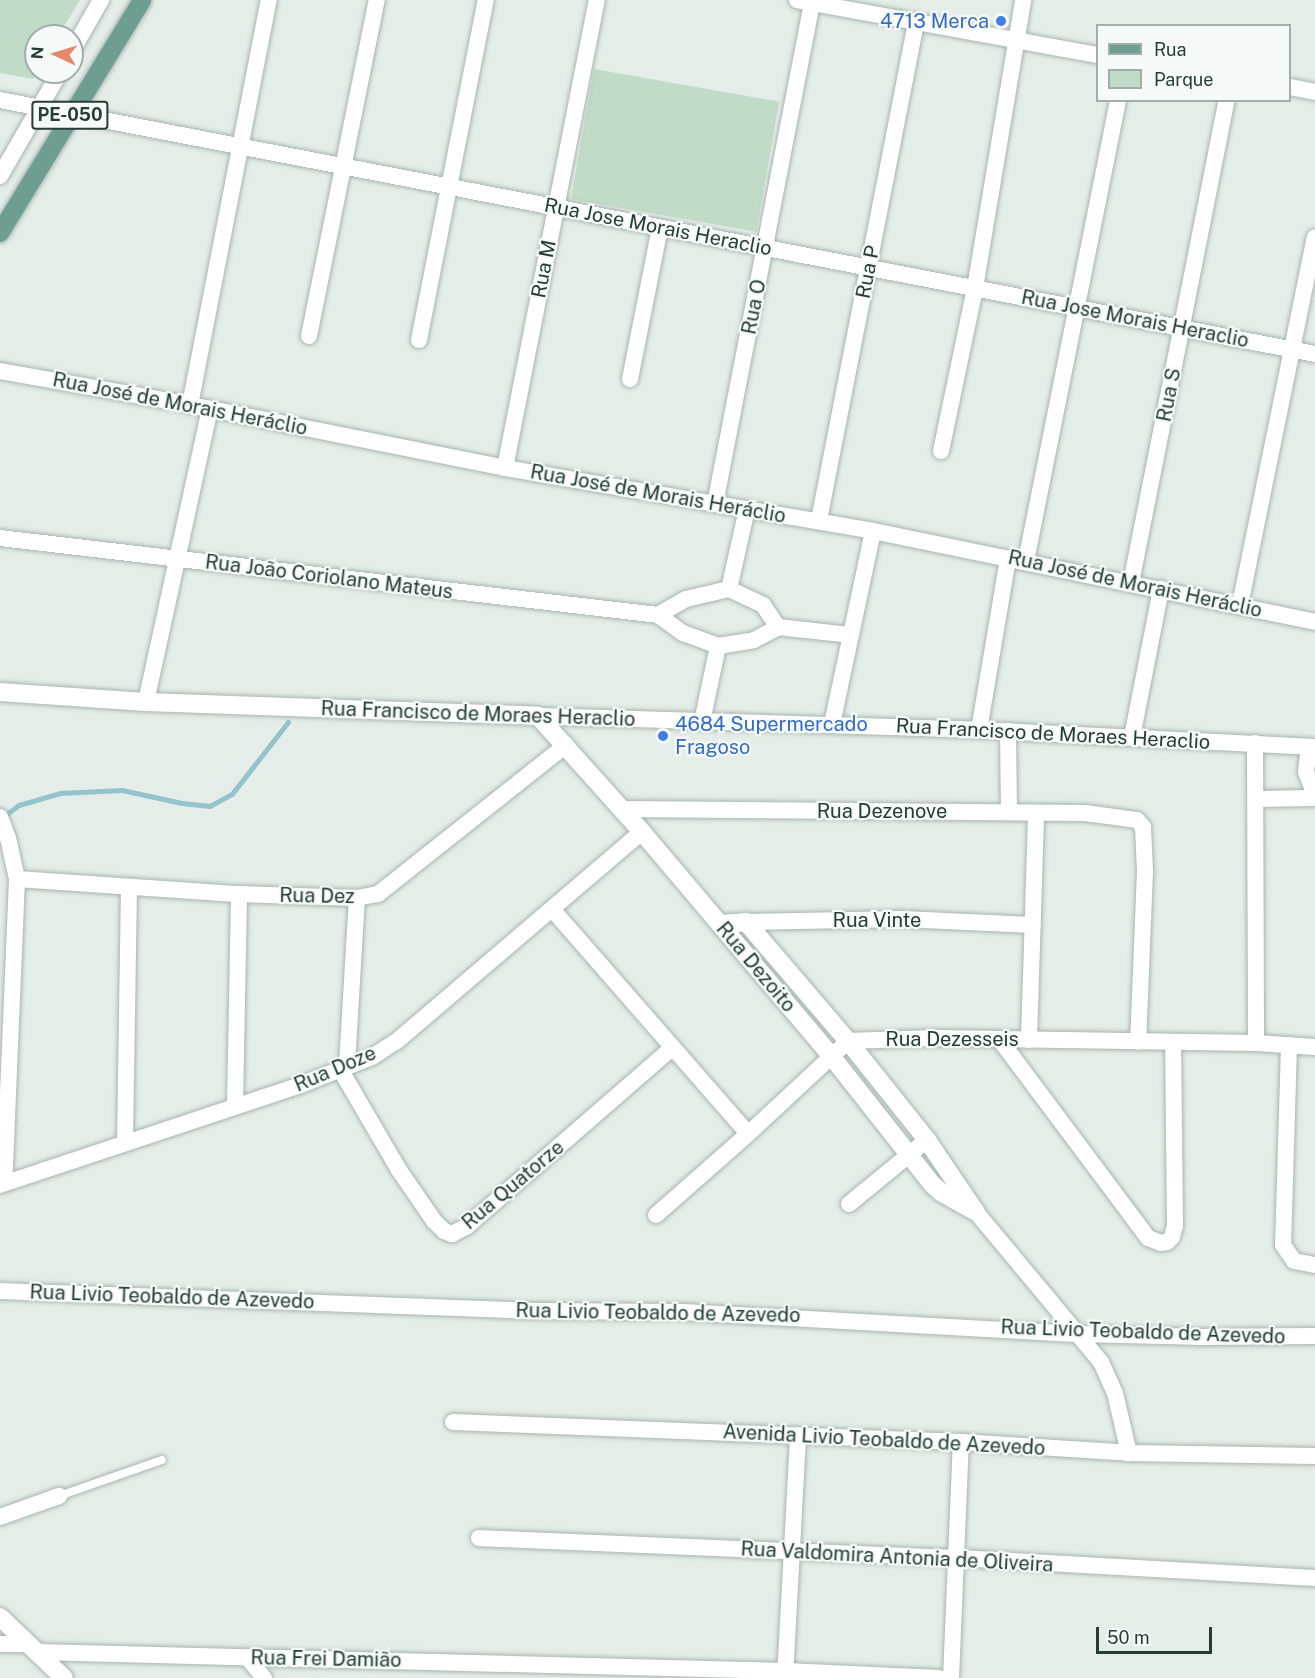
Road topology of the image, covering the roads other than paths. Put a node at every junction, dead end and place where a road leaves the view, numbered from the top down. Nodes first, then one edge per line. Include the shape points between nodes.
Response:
1 (101, 0) edge
2 (142, 0) edge
3 (269, 0) edge
4 (377, 0) edge
5 (486, 0) edge
6 (597, 0) edge
7 (1023, 0) edge
8 (804, 2) edge
9 (916, 23) junction
10 (84, 30) edge
11 (1018, 41) junction
12 (1096, 55) edge
13 (53, 84) edge
14 (1291, 87) edge
15 (1315, 92) edge
16 (0, 100) edge
17 (1118, 102) edge
18 (1227, 102) edge
19 (40, 108) junction
20 (71, 113) junction
21 (240, 146) junction
22 (345, 167) junction
23 (0, 176) edge
24 (449, 187) junction
25 (556, 207) junction
26 (660, 228) junction
27 (0, 233) edge
28 (1315, 238) edge
29 (765, 248) junction
30 (869, 268) junction
31 (975, 288) junction
32 (1078, 308) junction
33 (1183, 329) junction
34 (309, 336) dead end
35 (419, 340) dead end
36 (1293, 350) junction
37 (1315, 354) edge
38 (0, 371) edge
39 (630, 379) dead end
40 (190, 405) junction
41 (210, 409) junction
42 (941, 451) dead end
43 (506, 468) junction
44 (715, 504) junction
45 (747, 509) junction
46 (819, 520) junction
47 (873, 531) junction
48 (0, 538) edge
49 (1008, 558) junction
50 (177, 559) junction
51 (1026, 561) junction
52 (1131, 583) junction
53 (729, 589) junction
54 (1161, 589) junction
55 (1240, 605) junction
56 (658, 615) junction
57 (1315, 622) edge
58 (778, 627) junction
59 (850, 635) junction
60 (718, 646) junction
61 (0, 692) edge
62 (146, 702) junction
63 (538, 716) junction
64 (702, 722) junction
65 (832, 724) junction
66 (979, 730) junction
67 (1008, 731) junction
68 (1132, 737) junction
69 (1255, 743) junction
70 (566, 745) junction
71 (1312, 747) edge
72 (1315, 796) edge
73 (1256, 799) junction
74 (623, 809) junction
75 (1009, 812) junction
76 (1036, 813) junction
77 (1, 819) edge
78 (642, 832) junction
79 (11, 877) edge
80 (129, 887) junction
81 (238, 894) junction
82 (357, 898) junction
83 (552, 909) junction
84 (746, 922) junction
85 (720, 924) junction
86 (1033, 925) junction
87 (1000, 1040) junction
88 (1029, 1040) junction
89 (848, 1041) junction
90 (1138, 1042) junction
91 (1173, 1043) junction
92 (1256, 1043) junction
93 (1289, 1045) junction
94 (1315, 1047) edge
95 (671, 1049) junction
96 (832, 1057) junction
97 (343, 1067) junction
98 (235, 1105) junction
99 (748, 1134) junction
100 (927, 1140) junction
101 (125, 1142) junction
102 (909, 1154) junction
103 (2, 1184) edge
104 (849, 1204) dead end
105 (976, 1212) junction
106 (656, 1215) dead end
107 (1315, 1265) edge
108 (0, 1291) edge
109 (1079, 1334) junction
110 (1315, 1336) edge
111 (453, 1422) dead end
112 (798, 1435) junction
113 (961, 1442) junction
114 (1129, 1454) junction
115 (1315, 1456) edge
116 (162, 1460) dead end
117 (58, 1496) joint
118 (0, 1517) edge
119 (478, 1538) dead end
120 (791, 1551) junction
121 (958, 1558) junction
122 (1315, 1578) edge
123 (0, 1617) edge
124 (0, 1644) edge
125 (33, 1648) junction
126 (247, 1657) junction
127 (786, 1674) edge
128 (64, 1678) edge
129 (264, 1678) edge
130 (939, 1678) edge
131 (951, 1678) edge

1 - 10 street
2 - 20 main road, PE-050
3 - 21 street
4 - 22 street
5 - 24 street
6 - 25 street, Rua M
7 - 11 street
8 - 9 street
8 - 29 street, Rua O
9 - 11 street
9 - 30 street, Rua P
11 - 12 street
11 - 31 street
13 - 19 street
14 - 15 street
16 - 19 street, Rua Jose Morais Heraclio
17 - 32 street
18 - 33 street, Rua S
19 - 20 street, Rua Jose Morais Heraclio
19 - 23 street
20 - 21 street, Rua Jose Morais Heraclio
20 - 27 main road, PE-050
21 - 22 street, Rua Jose Morais Heraclio
21 - 40 street
22 - 24 street, Rua Jose Morais Heraclio
22 - 34 street
24 - 25 street, Rua Jose Morais Heraclio
24 - 35 street
25 - 26 street, Rua Jose Morais Heraclio
25 - 43 street, Rua M
26 - 29 street, Rua Jose Morais Heraclio
26 - 39 street
28 - 36 street
29 - 30 street, Rua Jose Morais Heraclio
29 - 44 street, Rua O
30 - 31 street, Rua Jose Morais Heraclio
30 - 46 street, Rua P
31 - 32 street, Rua Jose Morais Heraclio
31 - 42 street
32 - 33 street, Rua Jose Morais Heraclio
32 - 51 street
33 - 36 street, Rua Jose Morais Heraclio
33 - 52 street, Rua S
36 - 37 street, Rua Jose Morais Heraclio
36 - 55 street
38 - 40 street, Rua José de Morais Heráclio
40 - 41 street, Rua José de Morais Heráclio
41 - 43 street, Rua José de Morais Heráclio
41 - 50 street
43 - 44 street, Rua José de Morais Heráclio
44 - 45 street, Rua José de Morais Heráclio
45 - 46 street, Rua José de Morais Heráclio
45 - 53 street
46 - 47 street, Rua José de Morais Heráclio
47 - 49 street, Rua José de Morais Heráclio
47 - 59 street
48 - 50 street, Rua João Coriolano Mateus
49 - 51 street, Rua José de Morais Heráclio
49 - 66 street
50 - 56 street, Rua João Coriolano Mateus
50 - 62 street
51 - 52 street, Rua José de Morais Heráclio
52 - 54 street, Rua José de Morais Heráclio
53 - 56 street via 686,599
53 - 58 street via 763,605
54 - 55 street, Rua José de Morais Heráclio
54 - 68 street
55 - 57 street, Rua José de Morais Heráclio
56 - 60 street via 682,633
58 - 59 street
58 - 60 street via 754,640
59 - 65 street
60 - 64 street
61 - 62 street, Rua Francisco de Moraes Heraclio
62 - 63 street, Rua Francisco de Moraes Heraclio
63 - 64 street, Rua Francisco de Moraes Heraclio
63 - 70 street, Rua Dezoito
64 - 65 street, Rua Francisco de Moraes Heraclio
65 - 66 street, Rua Francisco de Moraes Heraclio
66 - 67 street, Rua Francisco de Moraes Heraclio
67 - 68 street, Rua Francisco de Moraes Heraclio
67 - 75 street
68 - 69 street, Rua Francisco de Moraes Heraclio
69 - 71 street, Rua Francisco de Moraes Heraclio
69 - 73 street
70 - 74 street, Rua Dezoito
70 - 82 street, Rua Dez via 378,894
71 - 72 street via 1306,772
72 - 73 street
73 - 92 street
74 - 75 street, Rua Dezenove
74 - 78 street, Rua Dezoito
75 - 76 street, Rua Dezenove
76 - 86 street
76 - 90 street, Rua Dezenove via 1108,814 1139,821 1145,838 1145,871
77 - 79 street
78 - 83 street, Rua Doze
78 - 85 street, Rua Dezoito
79 - 80 street, Rua Dez
79 - 103 street
80 - 81 street, Rua Dez
80 - 101 street
81 - 82 street, Rua Dez
81 - 98 street
82 - 97 street
83 - 95 street
83 - 97 street, Rua Doze via 396,1041 372,1057
84 - 85 street, Rua Vinte
84 - 86 street, Rua Vinte via 902,920
84 - 89 street, Rua Dezoito
85 - 96 street, Rua Dezoito
86 - 88 street
87 - 88 street, Rua Dezesseis
87 - 89 street, Rua Dezesseis
87 - 91 street via 1148,1238 1161,1243 1172,1237 1175,1226
88 - 90 street, Rua Dezesseis
89 - 96 street
89 - 100 street, Rua Dezoito
90 - 91 street, Rua Dezesseis
91 - 92 street, Rua Dezesseis
92 - 93 street, Rua Dezesseis
93 - 94 street, Rua Dezesseis
93 - 107 street via 1283,1245 1294,1261
95 - 97 street, Rua Quatorze via 466,1227 452,1233 434,1221 378,1138
95 - 99 street
96 - 99 street
96 - 102 street, Rua Dezoito
97 - 98 street, Rua Doze
98 - 101 street, Rua Doze
99 - 106 street
100 - 102 street
100 - 105 street, Rua Dezoito
101 - 103 street, Rua Doze
102 - 104 street
102 - 105 street, Rua Dezoito via 942,1193
105 - 109 street, Rua Dezoito
108 - 109 street, Rua Livio Teobaldo de Azevedo via 534,1311 706,1313
109 - 110 street, Rua Livio Teobaldo de Azevedo
109 - 114 street, Rua Dezoito via 1112,1384
111 - 112 street, Avenida Livio Teobaldo de Azevedo
112 - 113 street, Avenida Livio Teobaldo de Azevedo
112 - 120 street
113 - 114 street, Avenida Livio Teobaldo de Azevedo
113 - 121 street
114 - 115 street, Avenida Livio Teobaldo de Azevedo
116 - 117 lane
117 - 118 street
119 - 120 street, Rua Valdomira Antonia de Oliveira
120 - 121 street, Rua Valdomira Antonia de Oliveira
120 - 127 street
121 - 122 street, Rua Valdomira Antonia de Oliveira
121 - 131 street
123 - 125 street
124 - 125 street, Rua Frei Damião
125 - 126 street, Rua Frei Damião
125 - 128 street
126 - 127 street, Rua Frei Damião
126 - 129 street
127 - 130 street, Rua Frei Damião

